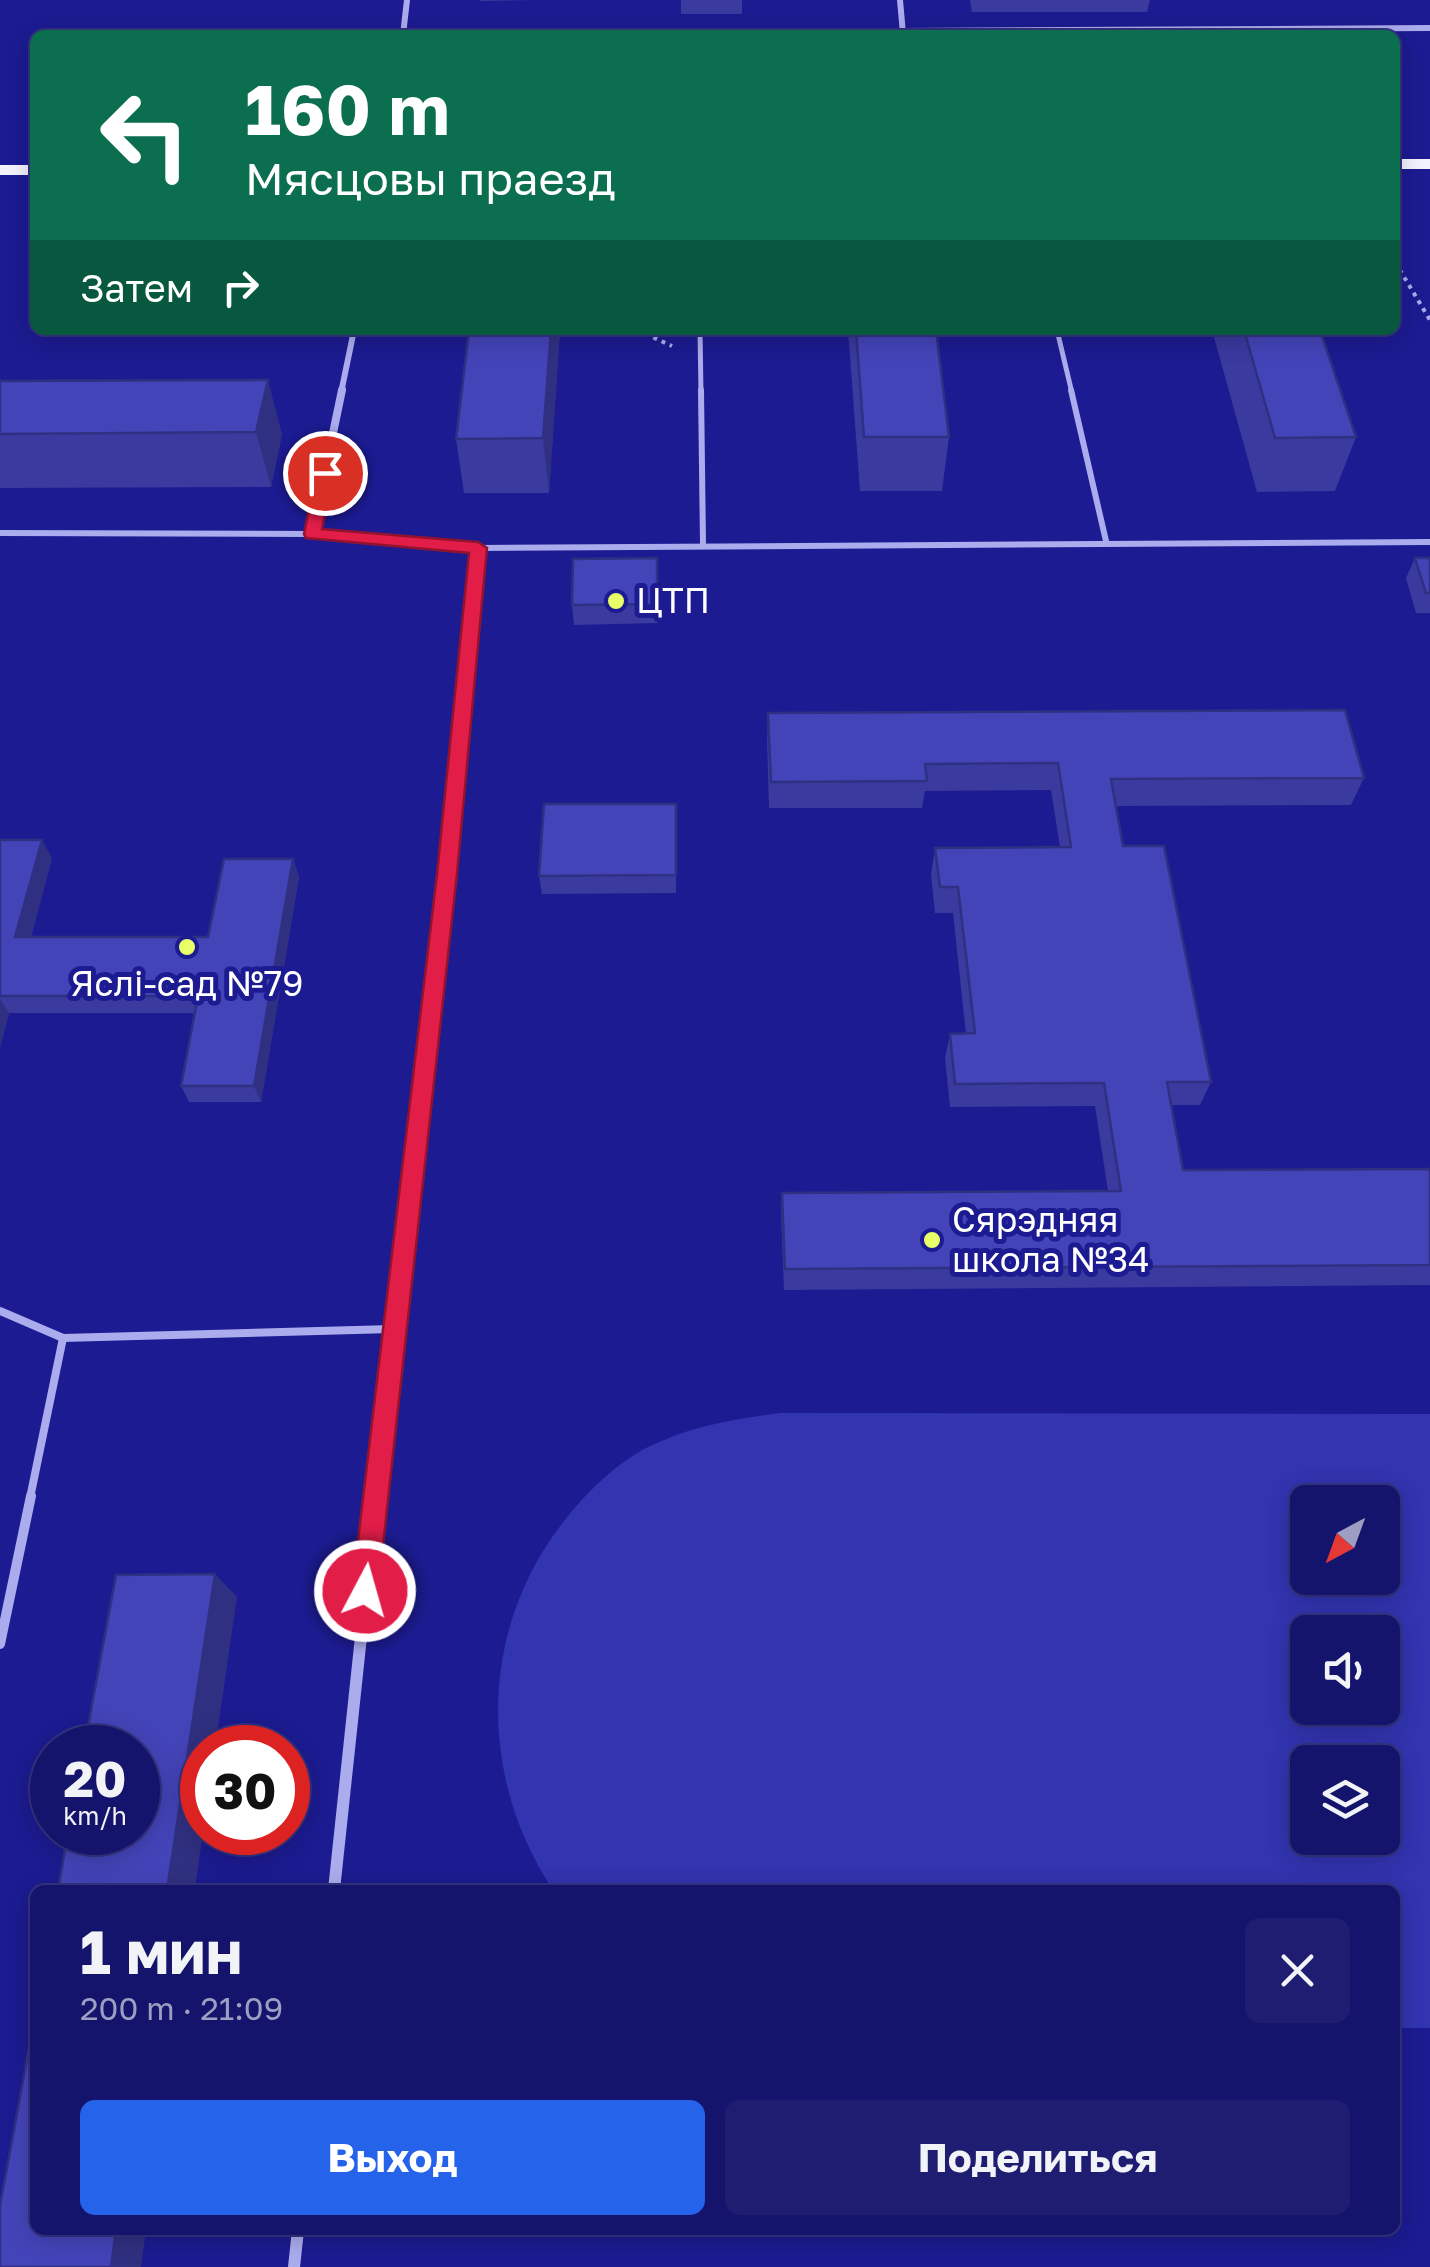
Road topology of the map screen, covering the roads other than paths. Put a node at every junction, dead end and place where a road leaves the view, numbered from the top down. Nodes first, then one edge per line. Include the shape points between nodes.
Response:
1 (407, 0) edge
2 (900, 0) edge
3 (1430, 28) edge
4 (404, 30) edge
5 (902, 30) edge
6 (1219, 30) edge
7 (1400, 164) edge
8 (1430, 164) edge
9 (0, 170) edge
10 (30, 170) edge
11 (353, 335) edge
12 (700, 335) edge
13 (1058, 335) edge
14 (0, 532) edge
15 (312, 534) junction
16 (1106, 541) junction
17 (1430, 542) edge
18 (703, 544) junction
19 (478, 548) junction
20 (0, 1311) edge
21 (392, 1329) junction
22 (63, 1338) junction
23 (0, 1644) edge
24 (335, 1885) edge
25 (297, 2235) edge
26 (294, 2267) edge

1 - 4 street
2 - 5 street
3 - 6 street
7 - 8 main road
9 - 10 main road
11 - 15 street
12 - 18 lane
13 - 16 lane
14 - 15 lane
15 - 19 street
16 - 17 lane
16 - 18 lane
18 - 19 lane
19 - 21 street
20 - 22 lane
21 - 22 lane
21 - 24 street
22 - 23 lane
25 - 26 street

